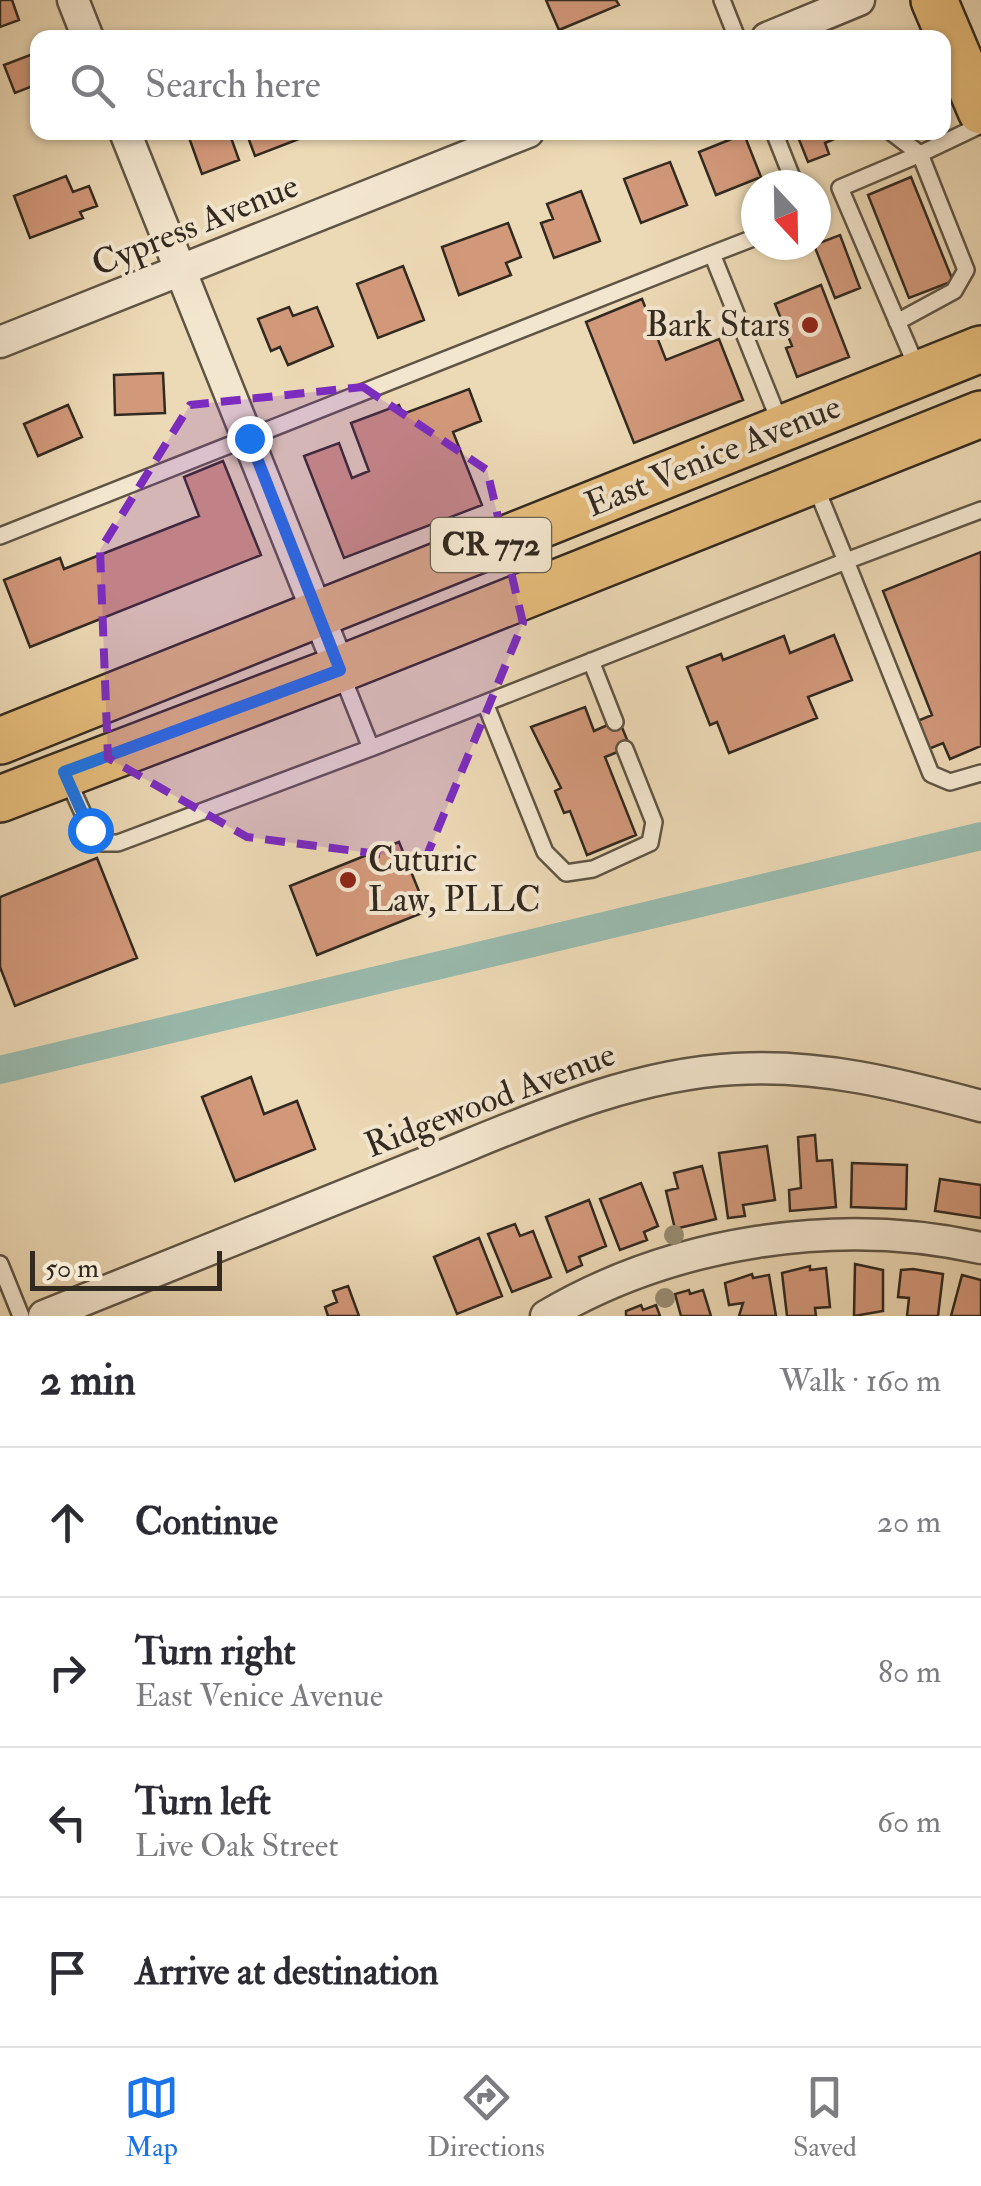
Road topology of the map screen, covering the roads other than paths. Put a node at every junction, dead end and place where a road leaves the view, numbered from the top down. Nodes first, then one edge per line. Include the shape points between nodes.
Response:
1 (73, 0) edge
2 (722, 0) edge
3 (859, 0) edge
4 (934, 0) edge
5 (85, 30) edge
6 (733, 30) edge
7 (786, 30) edge
8 (947, 30) edge
9 (951, 40) edge
10 (981, 111) edge
11 (981, 125) edge
12 (951, 139) edge
13 (129, 140) edge
14 (508, 140) edge
15 (777, 140) edge
16 (902, 140) edge
17 (949, 140) edge
18 (920, 154) junction
19 (790, 170) edge
20 (741, 243) edge
21 (712, 254) junction
22 (180, 271) junction
23 (897, 322) junction
24 (0, 342) edge
25 (981, 349) edge
26 (919, 373) junction
27 (981, 414) edge
28 (782, 428) junction
29 (249, 438) junction
30 (812, 480) junction
31 (981, 510) edge
32 (0, 536) edge
33 (846, 561) junction
34 (318, 614) junction
35 (591, 661) junction
36 (340, 670) junction
37 (485, 703) junction
38 (615, 722) dead end
39 (0, 740) edge
40 (371, 748) junction
41 (626, 749) dead end
42 (64, 772) junction
43 (981, 773) edge
44 (0, 799) edge
45 (981, 1106) edge
46 (981, 1248) edge
47 (0, 1264) edge
48 (558, 1309) edge
49 (21, 1316) edge
50 (44, 1316) edge
51 (535, 1316) edge

1 - 5 street
2 - 6 lane
3 - 7 street
4 - 8 main road
9 - 10 main road
11 - 12 lane
13 - 22 street
14 - 22 street, Cypress Avenue
15 - 19 lane
16 - 18 lane
17 - 18 lane
18 - 23 lane via 966,270 954,292
18 - 23 lane via 840,188
20 - 21 lane
21 - 28 lane
21 - 29 lane
22 - 24 street, Cypress Avenue
22 - 29 street
23 - 26 lane
25 - 26 main road, East Venice Avenue / CR 772
26 - 28 main road, East Venice Avenue / CR 772
27 - 30 main road, East Venice Avenue / CR 772
28 - 34 main road, East Venice Avenue / CR 772
29 - 32 lane
29 - 34 street
30 - 33 lane
30 - 36 main road, East Venice Avenue / CR 772
31 - 33 lane
33 - 35 lane
33 - 43 lane via 930,774 950,782
34 - 36 street
34 - 39 main road, East Venice Avenue / CR 772
35 - 37 lane
35 - 38 lane
36 - 40 lane
36 - 42 main road, East Venice Avenue / CR 772
37 - 40 lane
37 - 41 lane via 545,852 559,870 578,873 650,843 654,822
40 - 42 lane via 118,844 102,843 90,830
42 - 44 main road, East Venice Avenue / CR 772
45 - 50 street, Ridgewood Avenue via 870,1078 792,1068 654,1080 550,1113
46 - 48 street via 880,1235 770,1241 688,1258
47 - 49 lane
48 - 51 street

